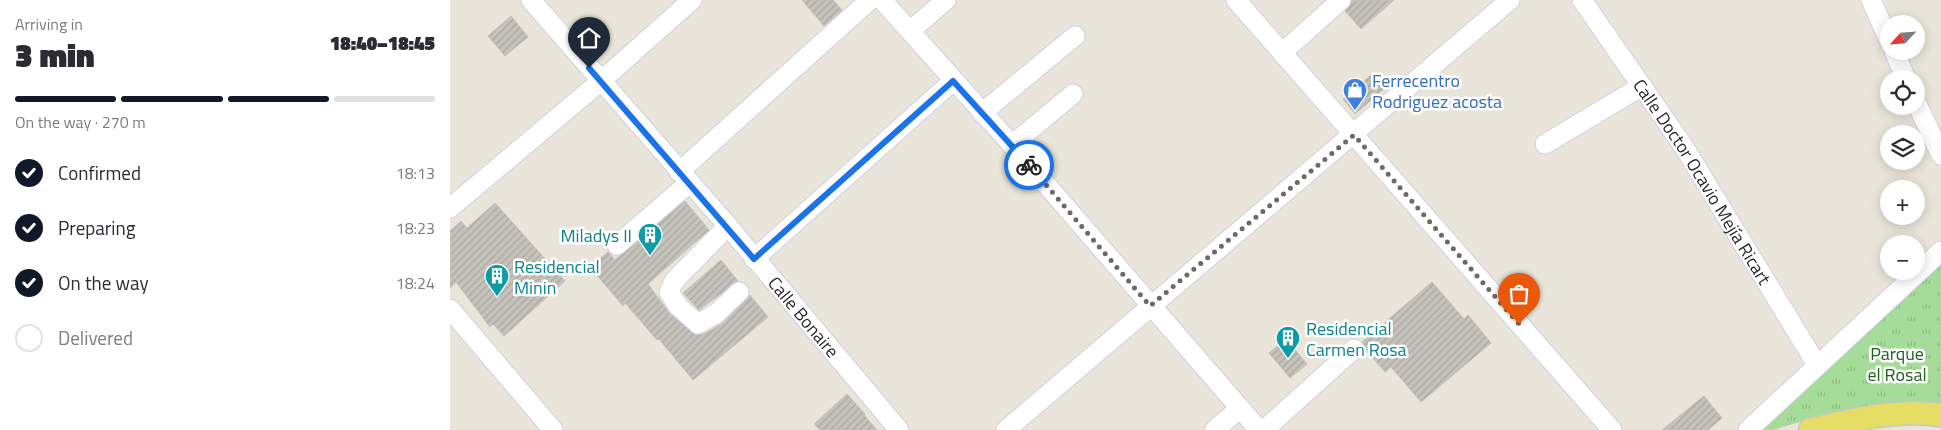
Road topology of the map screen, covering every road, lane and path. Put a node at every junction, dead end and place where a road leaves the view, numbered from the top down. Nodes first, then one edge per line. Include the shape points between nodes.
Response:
1 (532, 0) edge
2 (692, 0) edge
3 (870, 0) edge
4 (882, 0) edge
5 (946, 0) edge
6 (1236, 0) edge
7 (1341, 0) edge
8 (1510, 0) edge
9 (1582, 0) edge
10 (1871, 0) edge
11 (1880, 20) edge
12 (910, 31) junction
13 (1075, 36) dead end
14 (1282, 53) junction
15 (601, 81) junction
16 (953, 81) junction
17 (1642, 86) junction
18 (1073, 94) dead end
19 (982, 113) junction
20 (1922, 115) edge
21 (1354, 135) junction
22 (1545, 144) dead end
23 (1012, 145) junction
24 (1941, 155) edge
25 (684, 178) junction
26 (450, 208) edge
27 (728, 226) junction
28 (617, 245) dead end
29 (1941, 251) edge
30 (754, 259) junction
31 (739, 292) dead end
32 (1150, 306) junction
33 (450, 309) edge
34 (1354, 349) dead end
35 (1817, 365) junction
36 (1240, 408) junction
37 (1941, 415) edge
38 (1607, 428) edge
39 (550, 429) edge
40 (899, 430) edge
41 (1006, 430) edge
42 (1215, 430) edge
43 (1259, 430) edge
44 (1264, 430) edge
45 (1748, 430) edge
46 (1810, 430) edge

1 - 15 street, Calle Bonaire
2 - 15 street
3 - 25 street
4 - 12 street
5 - 12 street
6 - 14 street
7 - 14 street
8 - 21 street
9 - 17 street, Calle Doctor Ocavio Mejía Ricart
10 - 11 street
12 - 16 street
13 - 19 street
14 - 21 street
15 - 25 street, Calle Bonaire
15 - 26 street
16 - 19 street
16 - 30 street
17 - 22 street
17 - 35 street, Calle Doctor Ocavio Mejía Ricart via 1684,147
18 - 23 street
19 - 23 street
20 - 24 street
21 - 32 street
21 - 38 street
23 - 32 street
25 - 27 street, Calle Bonaire
25 - 28 street
27 - 30 street, Calle Bonaire
27 - 31 street via 674,281 670,292 678,306 698,324 717,314
29 - 35 street
30 - 40 street, Calle Bonaire
32 - 36 street
32 - 41 street
33 - 39 street
34 - 44 street
35 - 45 street
36 - 42 street
36 - 43 street
37 - 46 main road via 1863,419

